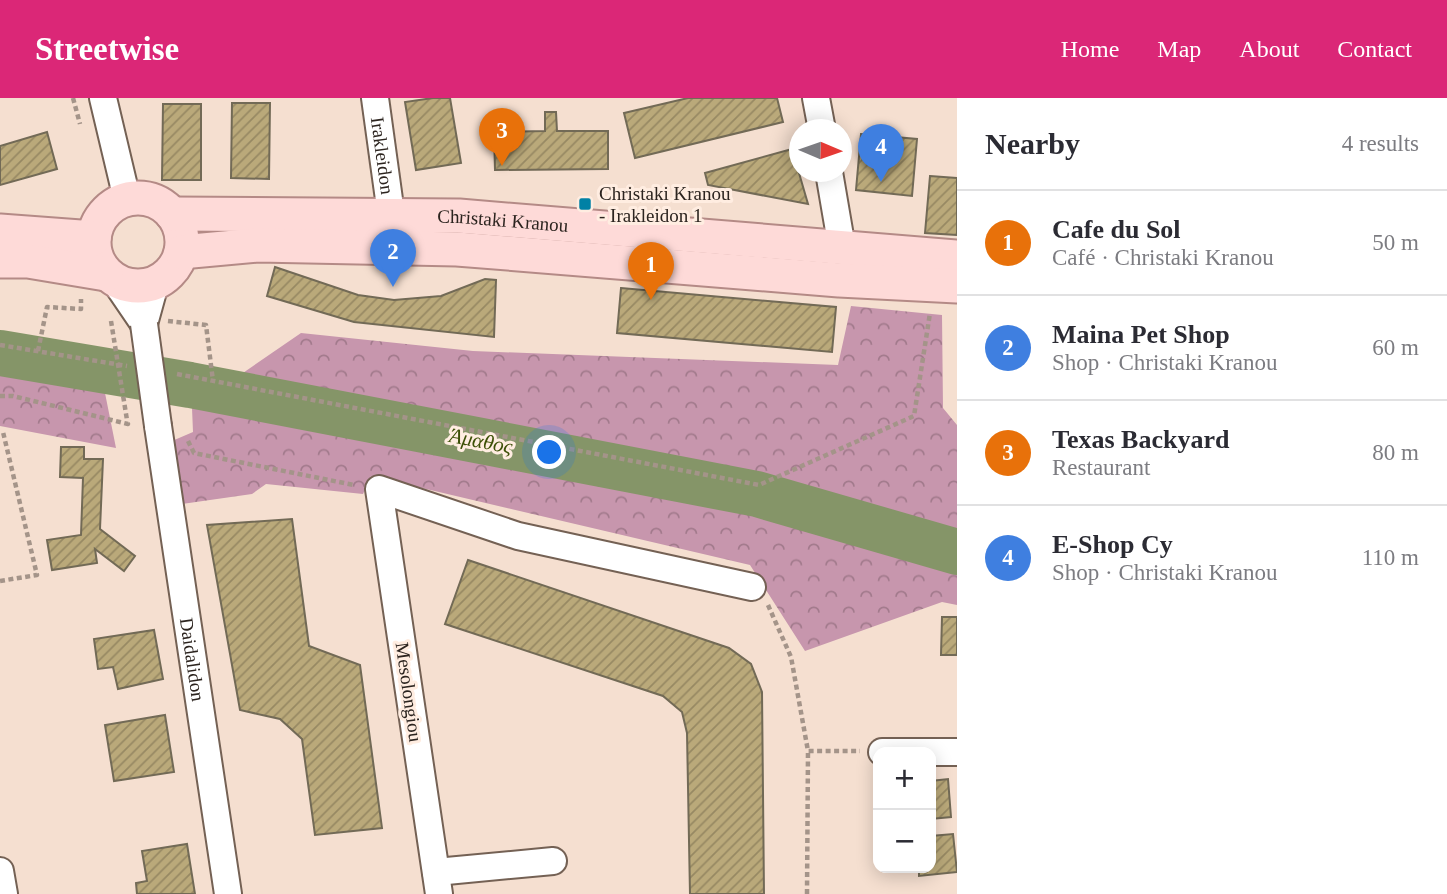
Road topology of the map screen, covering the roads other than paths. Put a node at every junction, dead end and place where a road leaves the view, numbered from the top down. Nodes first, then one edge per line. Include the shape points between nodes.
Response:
1 (103, 98) edge
2 (375, 98) edge
3 (816, 98) edge
4 (820, 119) edge
5 (831, 182) edge
6 (127, 199) junction
7 (172, 214) junction
8 (391, 214) junction
9 (0, 231) edge
10 (94, 238) junction
11 (842, 248) junction
12 (181, 252) junction
13 (957, 257) edge
14 (0, 261) edge
15 (110, 277) junction
16 (155, 284) junction
17 (945, 293) edge
18 (144, 324) junction
19 (752, 587) road end
20 (936, 752) edge
21 (957, 752) edge
22 (553, 861) dead end
23 (0, 871) edge
24 (438, 883) edge
25 (4, 894) edge
26 (228, 894) edge

1 - 6 street
2 - 8 street, Irakleidon
3 - 4 street
5 - 11 street
6 - 7 main road via 149,199
6 - 10 main road via 104,214
7 - 8 main road, Christaki Kranou
7 - 12 main road via 180,229
8 - 11 main road, Christaki Kranou
9 - 10 main road
10 - 15 main road via 99,263
11 - 13 main road, Christaki Kranou
12 - 16 main road via 175,267
12 - 17 main road, Christaki Kranou via 258,245 457,249
14 - 15 main road via 28,261
15 - 16 main road via 129,286
15 - 18 street
16 - 18 street
18 - 26 street, Daidalidon, bridge
19 - 24 street, Mesolongiou via 518,536 379,489
20 - 21 street
22 - 24 street
23 - 25 street

